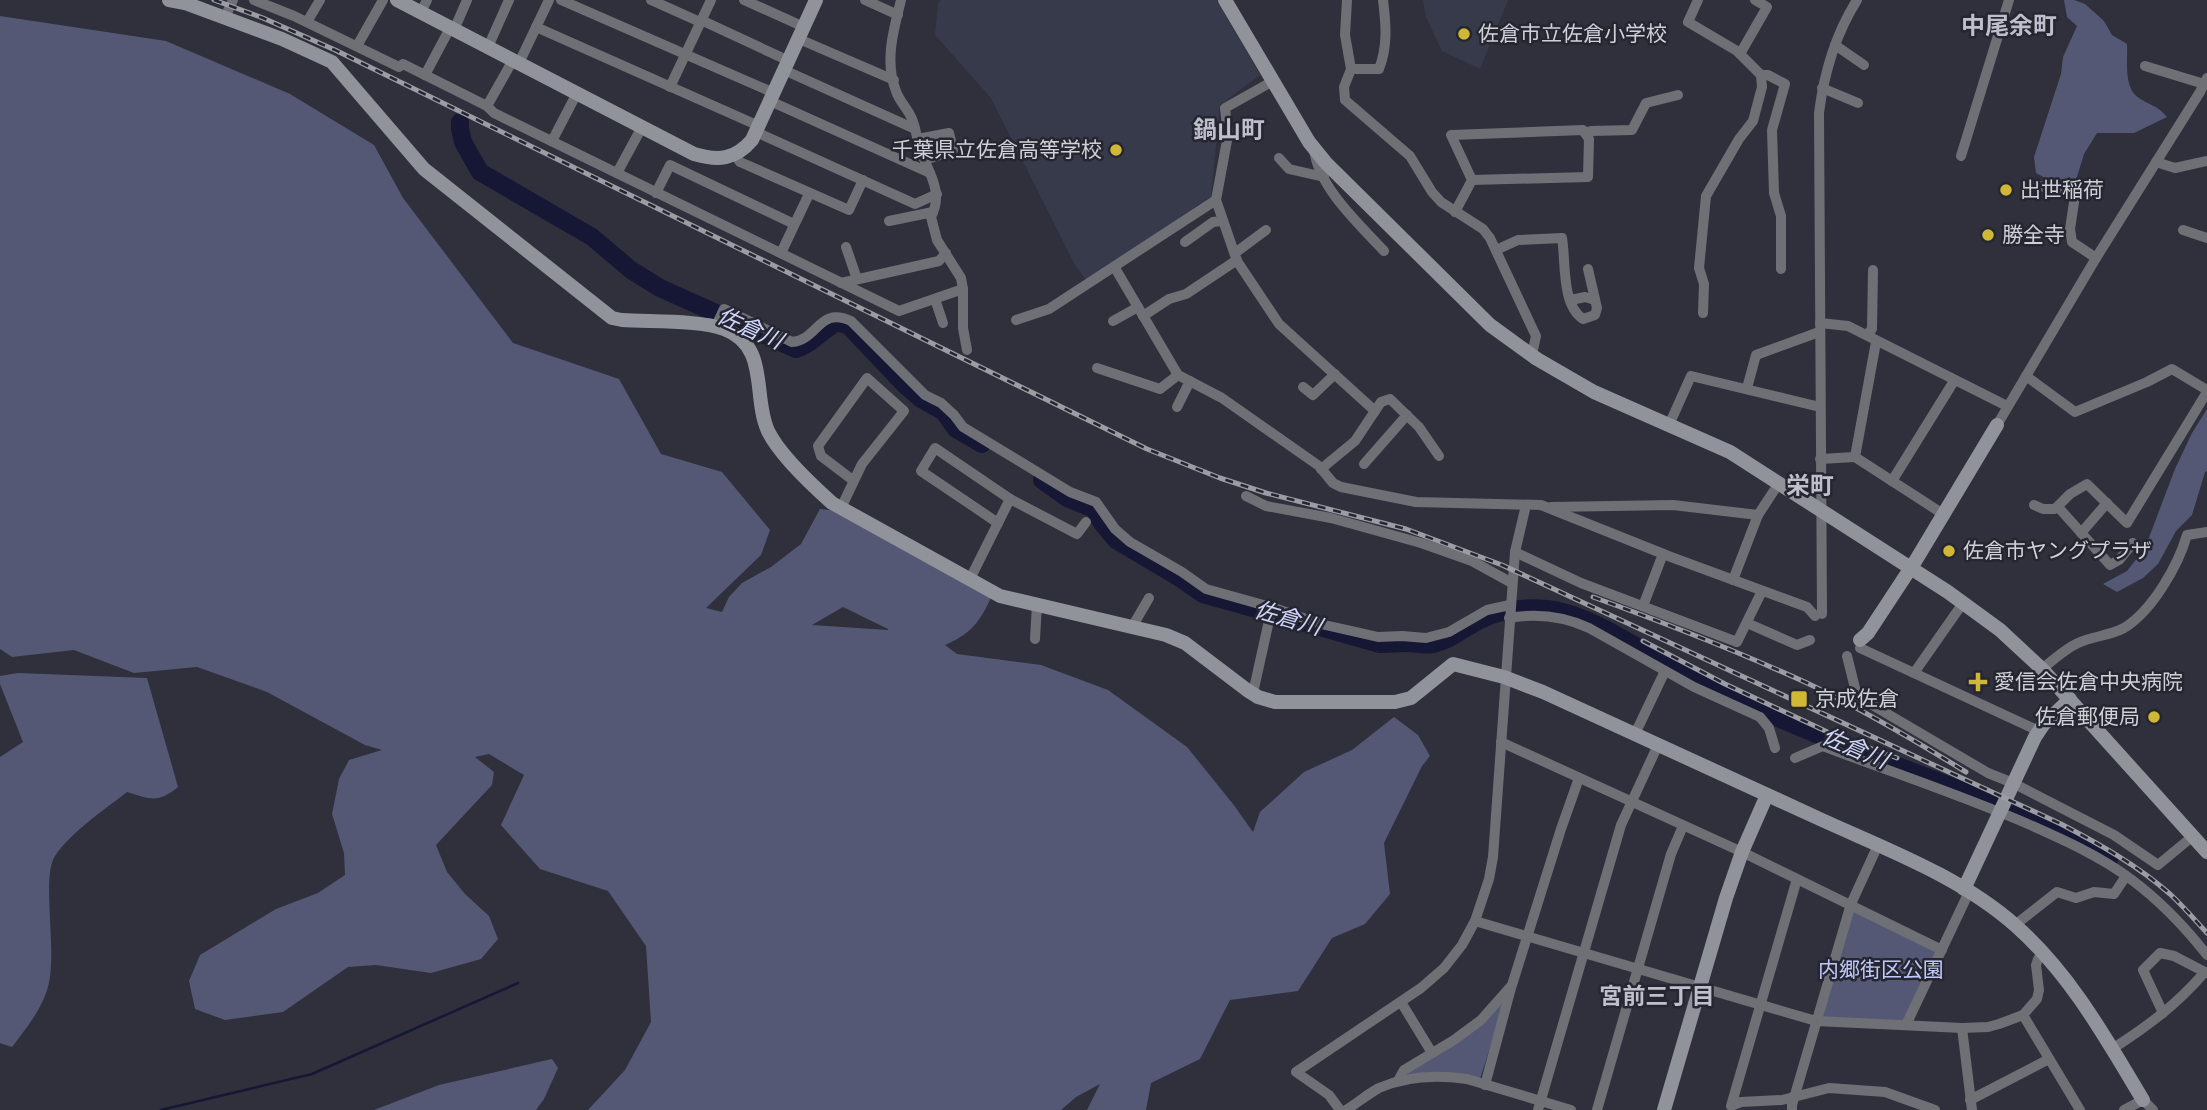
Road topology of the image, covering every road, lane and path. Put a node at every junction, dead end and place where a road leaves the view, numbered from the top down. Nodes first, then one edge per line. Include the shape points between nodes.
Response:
1 (169, 0) edge
2 (233, 0) edge
3 (254, 0) edge
4 (320, 0) edge
5 (383, 0) edge
6 (397, 0) edge
7 (467, 0) edge
8 (509, 0) edge
9 (549, 0) edge
10 (561, 0) edge
11 (651, 0) edge
12 (711, 0) edge
13 (744, 0) edge
14 (817, 0) edge
15 (865, 0) edge
16 (901, 0) edge
17 (1225, 0) edge
18 (1347, 0) edge
19 (1382, 0) edge
20 (1698, 0) edge
21 (1755, 0) edge
22 (1857, 0) edge
23 (2009, 0) edge
24 (273, 3) edge
25 (424, 6) edge
26 (898, 15) junction
27 (225, 17) junction
28 (701, 21) junction
29 (307, 22) junction
30 (536, 27) junction
31 (452, 29) junction
32 (801, 33) junction
33 (1835, 45) junction
34 (357, 46) junction
35 (488, 47) junction
36 (1740, 54) junction
37 (685, 55) junction
38 (516, 62) junction
39 (787, 65) junction
40 (1864, 65) dead end
41 (2146, 66) dead end
42 (1351, 69) junction
43 (425, 75) junction
44 (1761, 75) junction
45 (894, 80) junction
46 (1273, 81) junction
47 (2205, 81) edge
48 (670, 87) junction
49 (1822, 88) junction
50 (577, 93) junction
51 (1678, 94) dead end
52 (772, 97) junction
53 (1858, 103) dead end
54 (487, 106) junction
55 (642, 127) junction
56 (757, 129) junction
57 (916, 134) junction
58 (1585, 134) junction
59 (552, 141) junction
60 (1314, 148) junction
61 (735, 155) junction
62 (1961, 156) dead end
63 (1279, 158) dead end
64 (925, 160) junction
65 (2156, 162) junction
66 (2207, 162) edge
67 (617, 173) junction
68 (930, 173) junction
69 (1324, 177) junction
70 (863, 180) junction
71 (1472, 180) junction
72 (2035, 186) dead end
73 (656, 193) junction
74 (809, 194) junction
75 (937, 194) junction
76 (1216, 200) junction
77 (933, 212) junction
78 (1455, 212) junction
79 (888, 221) dead end
80 (1223, 221) junction
81 (794, 224) junction
82 (1266, 230) dead end
83 (2183, 230) dead end
84 (2207, 238) edge
85 (1185, 242) dead end
86 (846, 247) dead end
87 (1496, 250) junction
88 (1384, 251) dead end
89 (780, 253) junction
90 (946, 253) junction
91 (1236, 256) junction
92 (2096, 258) junction
93 (1115, 268) junction
94 (1588, 269) dead end
95 (1781, 269) dead end
96 (1873, 270) dead end
97 (857, 279) junction
98 (841, 283) junction
99 (963, 289) junction
100 (935, 299) junction
101 (1571, 300) junction
102 (1595, 300) junction
103 (1140, 311) junction
104 (1703, 313) dead end
105 (1016, 320) dead end
106 (1113, 321) dead end
107 (943, 323) dead end
108 (716, 326) junction
109 (1819, 328) junction
110 (1872, 338) junction
111 (967, 350) dead end
112 (1532, 355) junction
113 (1097, 368) dead end
114 (1335, 374) junction
115 (1178, 375) junction
116 (2026, 376) junction
117 (1190, 381) junction
118 (1954, 381) junction
119 (1303, 387) dead end
120 (1747, 388) junction
121 (2207, 391) edge
122 (2007, 406) junction
123 (1177, 407) dead end
124 (1820, 407) junction
125 (1375, 411) junction
126 (1407, 415) junction
127 (1669, 425) junction
128 (1997, 425) joint
129 (1440, 456) dead end
130 (1855, 457) junction
131 (1820, 459) junction
132 (1364, 464) dead end
133 (1321, 469) junction
134 (854, 481) junction
135 (1892, 481) junction
136 (1779, 483) junction
137 (1246, 496) dead end
138 (1010, 499) junction
139 (2107, 503) junction
140 (1527, 505) junction
141 (2034, 505) dead end
142 (1544, 507) junction
143 (2058, 507) junction
144 (841, 508) junction
145 (1821, 510) junction
146 (1943, 514) junction
147 (1758, 515) junction
148 (1086, 522) dead end
149 (998, 523) junction
150 (2207, 532) edge
151 (2081, 533) junction
152 (2133, 543) dead end
153 (1514, 552) junction
154 (1663, 554) junction
155 (1911, 568) junction
156 (970, 579) junction
157 (1733, 580) junction
158 (1512, 583) junction
159 (1762, 591) junction
160 (1149, 597) dead end
161 (1963, 603) junction
162 (1037, 604) junction
163 (1510, 605) junction
164 (1643, 606) junction
165 (1270, 613) junction
166 (1509, 618) junction
167 (1747, 623) junction
168 (1132, 627) junction
169 (1035, 639) dead end
170 (1810, 640) dead end
171 (1860, 644) joint
172 (1847, 656) dead end
173 (2042, 668) junction
174 (1665, 671) junction
175 (1914, 673) junction
176 (1504, 677) junction
177 (1253, 693) junction
178 (2070, 699) junction
179 (2039, 731) junction
180 (1635, 734) junction
181 (1501, 742) junction
182 (1658, 745) junction
183 (1776, 748) dead end
184 (1795, 758) dead end
185 (1579, 778) junction
186 (2013, 783) junction
187 (1767, 794) junction
188 (1632, 802) junction
189 (2001, 812) junction
190 (1683, 826) junction
191 (2193, 836) junction
192 (1878, 845) junction
193 (1742, 852) junction
194 (2207, 852) edge
195 (2126, 876) junction
196 (1797, 878) junction
197 (1966, 891) junction
198 (1851, 904) junction
199 (1475, 921) junction
200 (2015, 925) junction
201 (1527, 936) junction
202 (1942, 950) junction
203 (1583, 953) junction
204 (2043, 953) junction
205 (2207, 955) edge
206 (1637, 969) junction
207 (2206, 973) edge
208 (1512, 985) junction
209 (1699, 987) junction
210 (1401, 1002) junction
211 (1760, 1005) junction
212 (2163, 1013) junction
213 (2022, 1015) junction
214 (1816, 1021) junction
215 (1906, 1025) junction
216 (1962, 1028) junction
217 (2112, 1048) junction
218 (1432, 1053) junction
219 (2049, 1059) junction
220 (1398, 1081) junction
221 (1486, 1085) junction
222 (1795, 1096) junction
223 (1539, 1105) edge
224 (1971, 1105) edge
225 (2148, 1105) edge
226 (1340, 1110) edge
227 (1346, 1110) edge
228 (1571, 1110) edge
229 (1597, 1110) edge
230 (1664, 1110) edge
231 (1792, 1110) edge
232 (1935, 1110) edge
233 (2080, 1110) edge
234 (2124, 1110) edge

1 - 27 street
2 - 27 street
3 - 24 street
4 - 29 street
5 - 34 street
6 - 25 street
7 - 31 street
8 - 35 street
9 - 30 street
10 - 37 street
11 - 28 street
12 - 28 street
13 - 32 street
14 - 32 street
15 - 26 street
16 - 26 street
17 - 46 street
18 - 42 street via 1345,36
19 - 42 street via 1385,53 1379,69
20 - 36 street via 1688,22
21 - 36 street via 1767,7
22 - 33 street
23 - 62 street
24 - 29 street
25 - 31 street
26 - 45 street via 890,43
27 - 108 street via 332,62 424,169 611,318
28 - 37 street
28 - 39 street
29 - 34 street
30 - 38 street
30 - 48 street
31 - 35 street
31 - 43 street
32 - 39 street
32 - 45 street
33 - 40 street
33 - 49 street
34 - 43 street
35 - 38 street
36 - 44 street
37 - 48 street
37 - 52 street
38 - 50 street
38 - 54 street
39 - 52 street
39 - 57 street
41 - 47 street
42 - 78 street via 1345,100 1410,156 1432,192
43 - 54 street
44 - 95 street via 1785,84 1772,130
44 - 104 street via 1753,121 1706,196 1699,268 1704,284
45 - 57 street
46 - 60 street
46 - 76 street via 1225,108 1228,135
47 - 65 street
48 - 56 street
49 - 53 street
49 - 109 street
50 - 55 street
50 - 59 street
51 - 58 street via 1646,103 1632,130
52 - 56 street
52 - 68 street
54 - 59 street
55 - 61 street via 694,154 713,159
55 - 67 street
56 - 61 street via 746,148
56 - 70 street
57 - 64 street
57 - 64 street via 949,133 953,150
58 - 71 street via 1589,139 1588,177
58 - 71 street via 1583,130 1451,135
59 - 67 street
60 - 69 street via 1315,163
60 - 112 street via 1490,325
61 - 74 street via 740,162
63 - 69 street via 1289,169
64 - 68 street
65 - 66 street via 2175,168
65 - 92 street
67 - 73 street
68 - 75 street
69 - 88 street via 1343,208
70 - 74 street via 849,210
70 - 75 street via 915,204
71 - 78 street
72 - 92 street via 2077,189 2072,242
73 - 81 street via 670,165
73 - 89 street
74 - 81 street
75 - 77 street
76 - 80 street
76 - 93 street
77 - 79 street
77 - 90 street via 937,240
78 - 87 street via 1483,229
80 - 85 street via 1213,222
80 - 91 street
81 - 89 street
82 - 91 street
83 - 84 street
86 - 97 street
87 - 101 street via 1518,240 1562,237
87 - 112 street via 1536,336
89 - 98 street
90 - 97 street via 939,261
90 - 99 street
91 - 103 street via 1186,294
91 - 114 street via 1279,324
92 - 116 street
93 - 103 street
93 - 105 street via 1049,309
94 - 102 street
96 - 110 street
97 - 98 street
98 - 100 street via 899,311
99 - 100 street
99 - 111 street
100 - 107 street
101 - 102 street
101 - 102 street via 1583,319 1595,315
103 - 106 street
103 - 115 street
108 - 144 street via 749,348 764,418 775,443
108 - 165 street via 724,309 792,342 808,337 832,317 851,321 963,427 1070,492 1096,502 1130,542 1206,589
109 - 110 street via 1847,326
109 - 120 street via 1756,355
109 - 124 street
110 - 118 street
110 - 130 street
112 - 127 street via 1594,392
113 - 115 street via 1160,389
114 - 119 street via 1313,395
114 - 125 street
115 - 117 street
116 - 121 street via 2075,412 2172,369
116 - 122 street
117 - 123 street
117 - 133 street via 1222,398
118 - 122 street
118 - 135 street
120 - 124 street
120 - 127 street via 1691,376
121 - 139 street via 2126,523
122 - 128 street
124 - 131 street
125 - 126 street via 1390,399
125 - 133 street via 1355,441
126 - 129 street
126 - 132 street
127 - 136 street via 1730,452
128 - 146 street
130 - 131 street
130 - 135 street
131 - 145 street
133 - 140 street via 1340,487 1416,502
134 - 134 street via 904,411 867,378 818,446 821,456
134 - 144 street
135 - 146 street
136 - 145 street
136 - 147 street
137 - 158 street via 1266,506 1331,518 1420,543 1472,561
138 - 148 street via 1077,534
138 - 149 street
138 - 149 street via 935,448 921,471
139 - 143 street via 2087,484
139 - 151 street
140 - 142 street
140 - 153 street
141 - 143 street
142 - 147 street via 1672,505
142 - 154 street
143 - 151 street
144 - 156 street
145 - 155 street
145 - 159 street via 1819,615
146 - 155 street
147 - 157 street
149 - 156 street
150 - 173 street via 2187,535 2180,558 2135,620 2110,634 2077,643
151 - 152 street via 2110,565
153 - 158 street
153 - 164 street
154 - 157 street
154 - 164 street
155 - 161 street
155 - 171 street
156 - 162 street via 1000,596
157 - 159 street
158 - 163 street
159 - 167 street
160 - 168 street
161 - 173 street
161 - 175 street
162 - 168 street
162 - 169 street
163 - 165 street via 1487,610 1450,632 1426,638 1378,637
163 - 166 street
164 - 167 street via 1737,642
165 - 177 street
166 - 174 street via 1540,614 1575,622
166 - 176 street
167 - 170 street via 1797,645
168 - 177 street via 1185,643
171 - 175 street
172 - 186 street via 1857,696
173 - 178 street
174 - 180 street
174 - 183 street via 1760,717
175 - 179 street
176 - 177 street via 1453,664 1410,698 1395,702 1275,702
176 - 180 street
176 - 181 street
178 - 179 street
178 - 191 street
179 - 186 street
180 - 182 street
181 - 185 street
181 - 199 street via 1493,857
182 - 187 street
182 - 188 street
184 - 189 street via 1823,746
185 - 188 street
185 - 201 street
186 - 189 street
186 - 191 street via 2113,835 2158,865
187 - 192 street
187 - 193 street
188 - 190 street
188 - 203 street via 1611,855
189 - 195 street
189 - 197 street
190 - 193 street
190 - 206 street
191 - 194 street
192 - 197 street
192 - 198 street
193 - 196 street
193 - 209 street
195 - 200 street via 2114,894 2094,892 2076,898 2056,892
195 - 205 street via 2152,895
196 - 198 street
196 - 211 street
197 - 200 street
197 - 202 street
198 - 202 street
198 - 214 street
199 - 201 street
199 - 210 street via 1444,968
200 - 204 street
201 - 203 street
201 - 208 street
202 - 215 street
203 - 206 street
203 - 223 street
204 - 213 street via 2036,965 2036,999
204 - 217 street via 2084,1002
206 - 209 street
206 - 229 street
207 - 212 street
207 - 212 street via 2160,953 2143,970
208 - 218 street via 1481,1020
208 - 221 street
209 - 211 street
209 - 230 street
210 - 218 street
210 - 226 street via 1296,1072 1329,1095
211 - 214 street
211 - 222 street via 1731,1106
212 - 217 street
213 - 216 street via 1988,1027
213 - 219 street
214 - 215 street
214 - 222 street
215 - 216 street
216 - 224 street
217 - 225 street
218 - 220 street via 1404,1070
219 - 224 street
219 - 233 street
220 - 221 street via 1449,1077
220 - 227 street
221 - 223 street
222 - 231 street
222 - 232 street via 1829,1087 1885,1092
223 - 228 street
225 - 234 street

